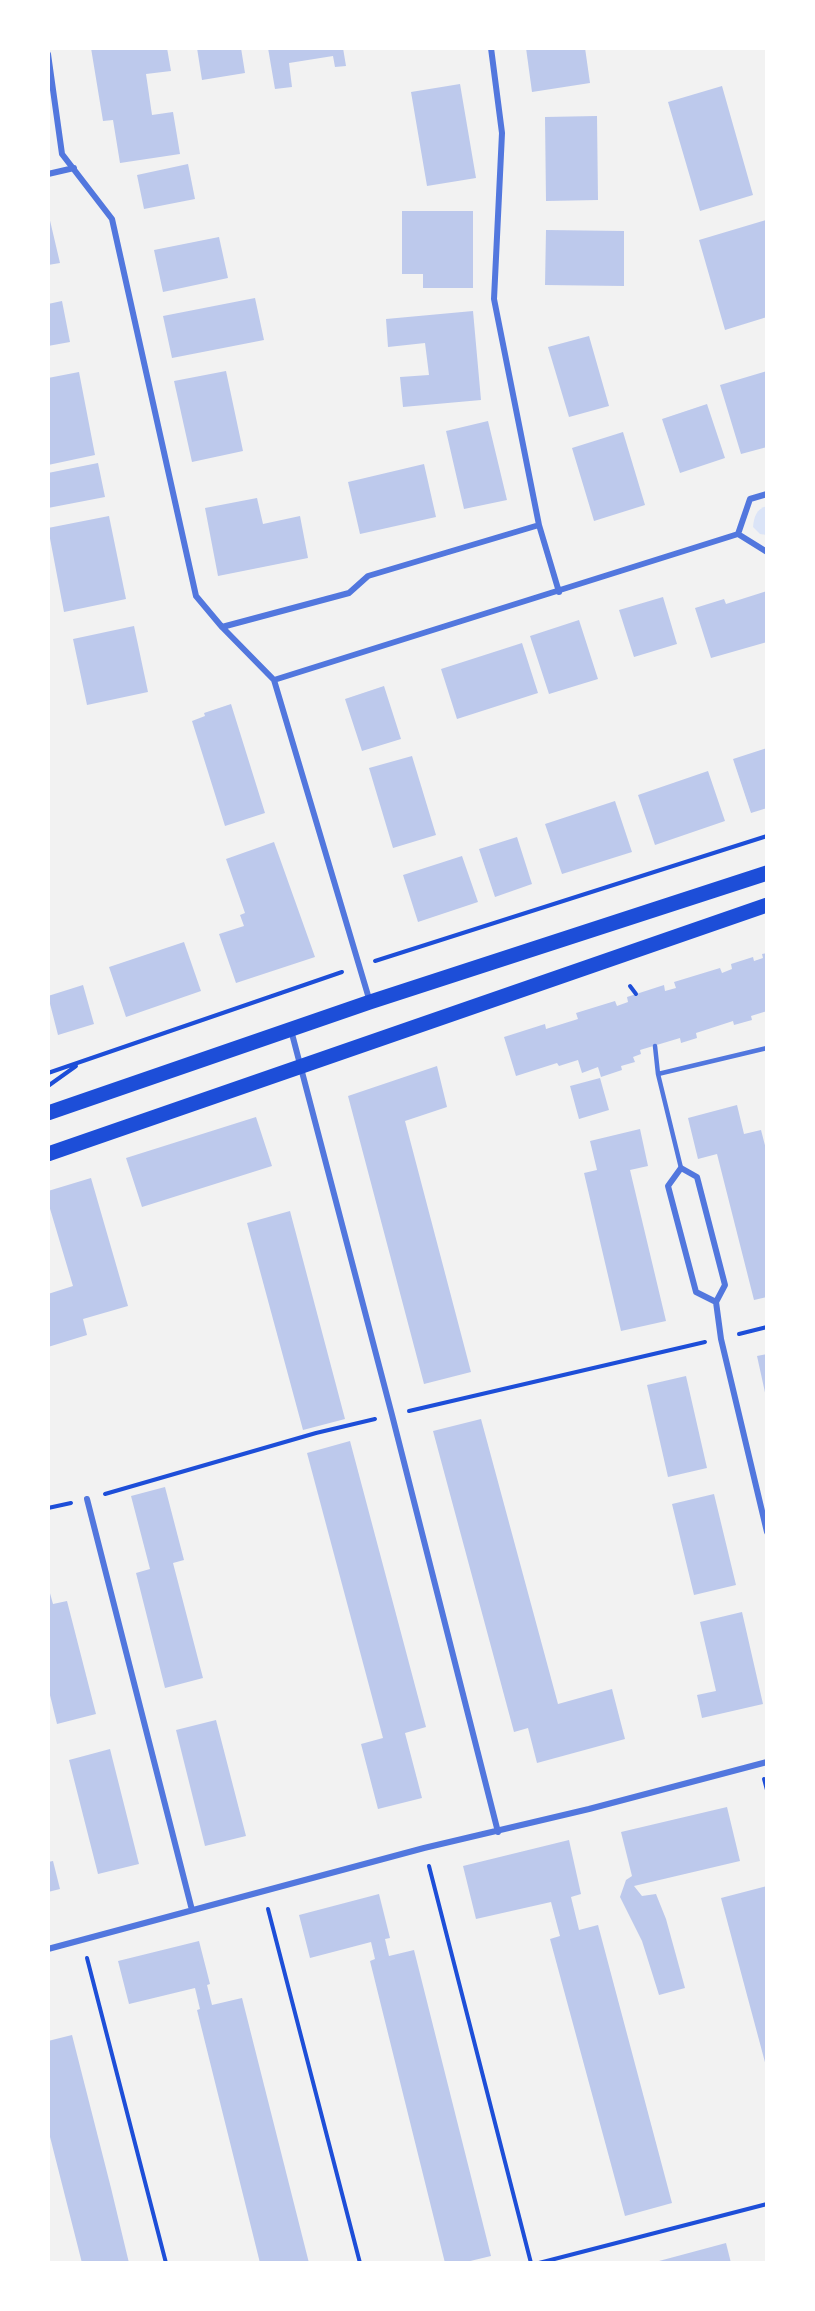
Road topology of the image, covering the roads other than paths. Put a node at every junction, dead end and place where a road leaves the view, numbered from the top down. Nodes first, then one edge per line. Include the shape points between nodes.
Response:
1 (491, 48) edge
2 (48, 54) edge
3 (74, 168) junction
4 (48, 174) edge
5 (767, 494) edge
6 (539, 525) junction
7 (738, 534) junction
8 (767, 552) edge
9 (560, 592) junction
10 (222, 627) junction
11 (274, 680) junction
12 (767, 873) edge
13 (767, 905) edge
14 (370, 1002) junction
15 (291, 1029) junction
16 (655, 1046) dead end
17 (767, 1047) edge
18 (301, 1067) junction
19 (658, 1074) junction
20 (48, 1113) edge
21 (48, 1154) edge
22 (681, 1168) junction
23 (716, 1302) junction
24 (87, 1499) road end
25 (767, 1532) edge
26 (767, 1762) edge
27 (498, 1832) junction
28 (192, 1910) junction
29 (48, 1949) edge

1 - 6 street via 502,133 494,299
2 - 3 street via 62,154
3 - 4 street
3 - 10 street via 112,219 196,596
5 - 7 street via 750,499
6 - 9 street
6 - 10 street via 368,576 349,593
7 - 8 street
7 - 9 street
9 - 11 street
10 - 11 street
11 - 14 street
12 - 14 main road
13 - 18 main road
14 - 15 main road
15 - 18 street
15 - 20 main road
16 - 19 lane
17 - 19 lane
18 - 21 main road
18 - 27 street
19 - 22 lane
22 - 23 street via 697,1177 725,1285
22 - 23 street via 668,1185 696,1292
23 - 25 street via 721,1339
24 - 28 street
26 - 27 street
27 - 28 street
28 - 29 street

